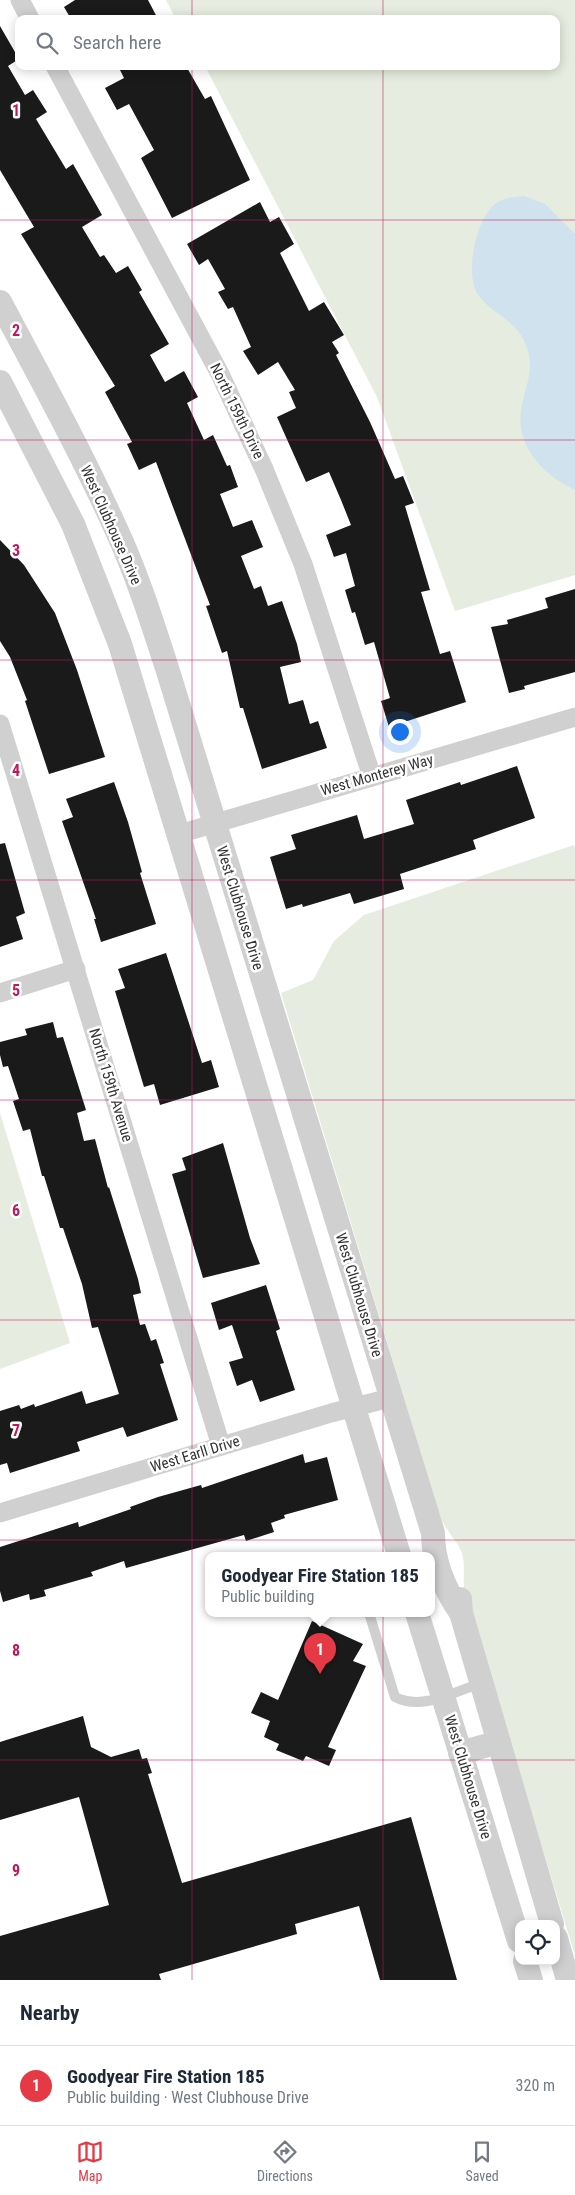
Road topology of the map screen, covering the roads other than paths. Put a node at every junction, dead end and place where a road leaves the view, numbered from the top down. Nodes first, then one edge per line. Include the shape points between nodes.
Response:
1 (20, 0) edge
2 (28, 15) edge
3 (57, 70) edge
4 (0, 302) edge
5 (0, 382) edge
6 (575, 717) edge
7 (0, 724) edge
8 (372, 777) junction
9 (214, 824) junction
10 (180, 834) junction
11 (76, 969) junction
12 (0, 992) edge
13 (390, 1398) junction
14 (354, 1409) junction
15 (221, 1446) junction
16 (0, 1513) edge
17 (398, 1552) edge
18 (370, 1617) edge
19 (418, 1617) edge
20 (482, 1683) junction
21 (443, 1696) junction
22 (499, 1742) junction
23 (460, 1753) junction
24 (551, 1920) edge
25 (515, 1928) edge
26 (560, 1952) edge
27 (526, 1965) edge
28 (531, 1980) edge
29 (568, 1980) edge

1 - 2 street
3 - 8 street, North 159th Drive via 220,374 264,468 303,564
4 - 9 street, West Clubhouse Drive via 117,530 167,668
5 - 10 street via 73,524 120,644
6 - 8 street, West Monterey Way
7 - 11 street, North 159th Avenue
8 - 9 street, West Monterey Way
9 - 10 street, West Monterey Way
9 - 13 street, West Clubhouse Drive
10 - 14 street
11 - 12 street
11 - 15 street, North 159th Avenue
13 - 14 street, West Earll Drive
13 - 20 street, West Clubhouse Drive via 433,1533 447,1546 460,1589 461,1613
14 - 15 street, West Earll Drive
14 - 17 street
15 - 16 street, West Earll Drive
18 - 21 lane via 394,1698 421,1704
19 - 21 street, West Clubhouse Drive
20 - 21 lane
20 - 22 street, West Clubhouse Drive
21 - 23 street, West Clubhouse Drive
22 - 23 street
22 - 24 street, West Clubhouse Drive
23 - 25 street, West Clubhouse Drive
26 - 29 street
27 - 28 street

